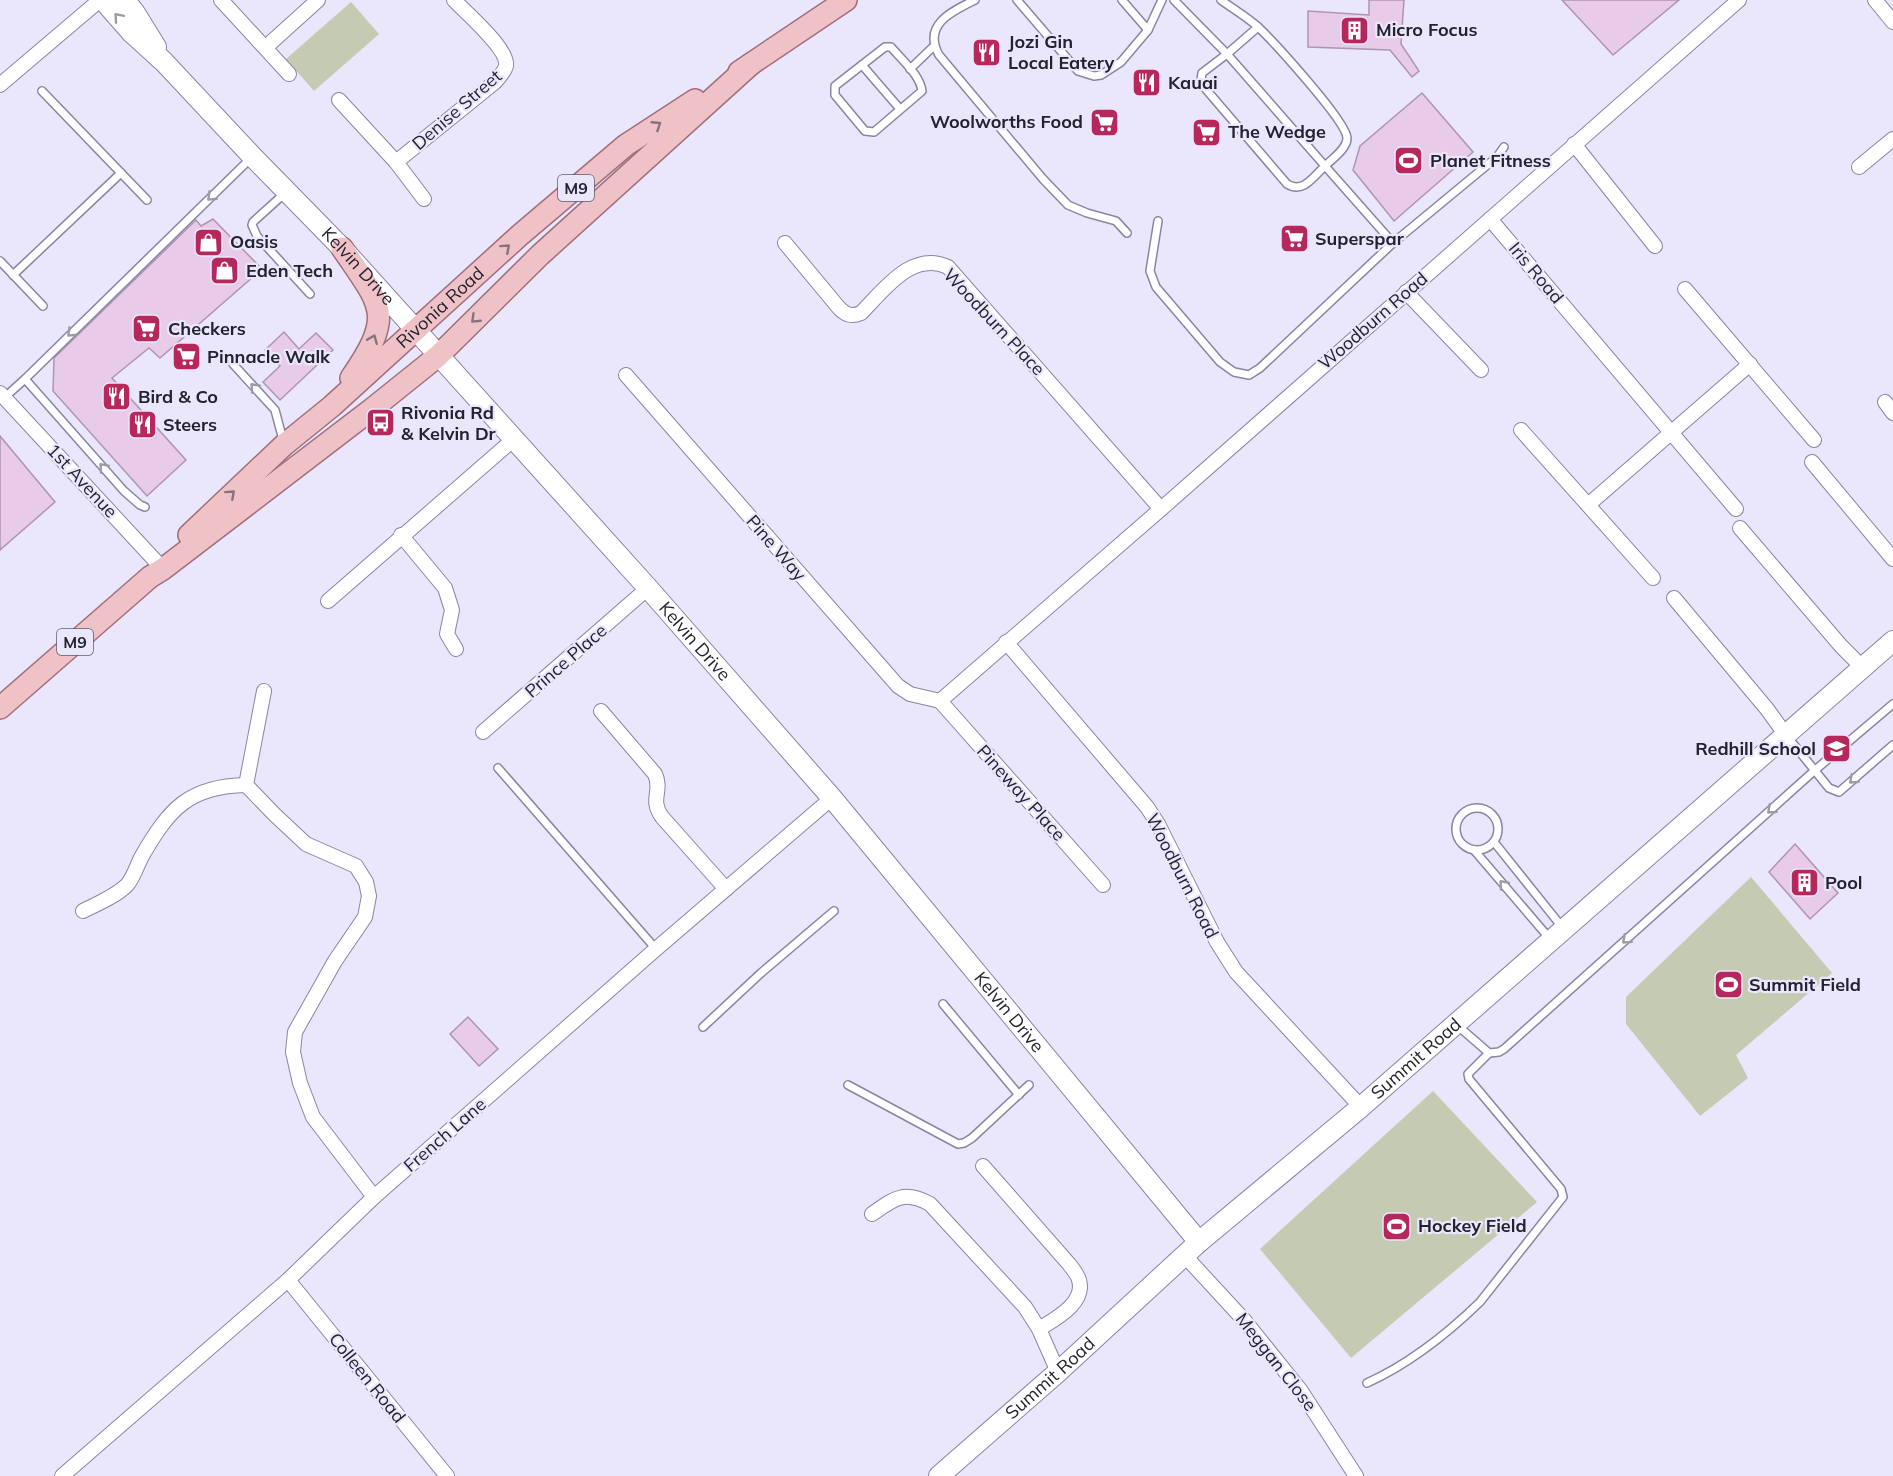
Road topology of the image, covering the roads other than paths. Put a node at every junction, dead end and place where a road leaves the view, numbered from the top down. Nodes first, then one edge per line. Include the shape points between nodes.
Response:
1 (102, 0) edge
2 (125, 0) edge
3 (221, 0) edge
4 (318, 0) edge
5 (454, 0) edge
6 (846, 0) edge
7 (975, 0) edge
8 (1017, 0) edge
9 (1122, 0) edge
10 (1162, 0) edge
11 (1174, 0) edge
12 (1221, 0) edge
13 (1738, 0) edge
14 (1875, 0) edge
15 (1893, 22) edge
16 (1258, 27) junction
17 (1148, 30) junction
18 (934, 46) junction
19 (266, 47) junction
20 (1227, 54) junction
21 (164, 62) junction
22 (751, 64) junction
23 (862, 65) junction
24 (910, 69) junction
25 (290, 74) dead end
26 (0, 84) edge
27 (42, 91) dead end
28 (339, 100) dead end
29 (900, 109) junction
30 (1893, 139) edge
31 (1574, 144) junction
32 (1504, 147) dead end
33 (252, 156) junction
34 (396, 162) junction
35 (1325, 166) junction
36 (1859, 167) dead end
37 (121, 173) junction
38 (287, 192) junction
39 (424, 199) dead end
40 (147, 200) dead end
41 (1490, 219) junction
42 (1158, 221) dead end
43 (1127, 233) dead end
44 (785, 243) dead end
45 (1393, 243) junction
46 (1655, 246) dead end
47 (342, 248) junction
48 (0, 261) edge
49 (13, 275) junction
50 (1685, 289) dead end
51 (1406, 292) junction
52 (310, 294) dead end
53 (43, 306) dead end
54 (416, 330) junction
55 (438, 356) junction
56 (233, 364) dead end
57 (1750, 364) junction
58 (1481, 370) dead end
59 (626, 375) dead end
60 (25, 379) junction
61 (2, 395) edge
62 (332, 406) junction
63 (1521, 430) dead end
64 (1671, 433) junction
65 (514, 439) junction
66 (1814, 440) dead end
67 (284, 446) junction
68 (1812, 462) dead end
69 (1588, 505) junction
70 (145, 507) dead end
71 (1161, 509) junction
72 (1736, 509) dead end
73 (1740, 528) dead end
74 (401, 536) junction
75 (1893, 559) edge
76 (158, 570) junction
77 (1653, 578) dead end
78 (648, 588) junction
79 (1674, 598) dead end
80 (328, 601) dead end
81 (1893, 641) edge
82 (1006, 642) junction
83 (456, 649) dead end
84 (1862, 667) junction
85 (264, 691) dead end
86 (940, 701) junction
87 (1893, 704) edge
88 (0, 708) edge
89 (601, 711) dead end
90 (483, 732) dead end
91 (1785, 734) junction
92 (1893, 745) edge
93 (498, 768) dead end
94 (1814, 771) junction
95 (246, 784) junction
96 (832, 798) junction
97 (1494, 842) junction
98 (1474, 850) junction
99 (1103, 885) dead end
100 (726, 889) junction
101 (83, 911) dead end
102 (834, 911) dead end
103 (1557, 935) junction
104 (656, 949) junction
105 (943, 1004) dead end
106 (1456, 1024) junction
107 (704, 1027) dead end
108 (1489, 1053) junction
109 (848, 1085) dead end
110 (1029, 1085) dead end
111 (1019, 1095) junction
112 (1361, 1107) junction
113 (983, 1167) dead end
114 (374, 1197) junction
115 (872, 1214) dead end
116 (1192, 1249) junction
117 (288, 1280) junction
118 (1039, 1329) junction
119 (1058, 1372) junction
120 (1367, 1383) dead end
121 (62, 1476) edge
122 (447, 1476) edge
123 (939, 1476) edge
124 (1356, 1476) edge

21 -> 1 main road, Kelvin Drive
1 - 26 street
2 - 21 main road, Kelvin Drive
3 - 19 street
4 - 19 street
5 - 34 street, Denise Street via 497,44 505,56 505,70
6 - 22 main road, Rivonia Road / M9
7 - 18 lane via 941,19
8 - 17 lane via 1078,71 1089,75 1101,75 1121,62
9 - 17 lane
10 - 17 lane
11 - 20 lane
12 - 16 lane
13 - 31 street, Woodburn Road
14 - 15 street
16 - 20 lane
16 - 35 lane via 1345,130 1345,146
18 - 24 lane
18 - 43 lane via 946,66 1068,205 1116,221
19 - 25 street
20 - 35 lane
20 - 35 lane via 1202,73 1203,84 1283,181 1300,188
21 - 33 main road, Kelvin Drive
54 -> 22 main road, Rivonia Road / M9 via 626,145
22 -> 55 main road, Rivonia Road / M9 via 549,247
23 - 24 lane via 885,47 891,47
23 - 29 lane
23 - 29 lane via 835,86 835,95 865,131 874,132
24 - 29 lane via 922,91
27 - 37 lane
28 - 34 street
30 - 36 street
31 - 41 street, Woodburn Road
31 - 46 street
32 - 45 lane
33 - 38 main road, Kelvin Drive
33 -> 60 lane
34 - 39 street
35 - 45 lane
37 - 40 lane
37 - 49 lane
38 - 47 main road, Kelvin Drive
38 - 52 lane via 252,225 257,236
41 - 51 street, Woodburn Road
41 - 64 street, Iris Road
42 - 45 lane via 1150,271 1156,287 1220,362 1243,375 1260,368
44 - 71 street, Woodburn Place via 839,308 852,316 861,313 908,269 929,262 948,267
47 - 54 main road, Kelvin Drive
62 -> 47 main road via 366,356 380,318 373,294
48 - 49 lane
49 - 53 lane
50 - 57 street
51 - 58 street
51 - 71 street, Woodburn Road
54 - 55 main road, Kelvin Drive
54 - 62 main road, Rivonia Road / M9
55 - 65 main road, Kelvin Drive
55 - 76 main road, Rivonia Road / M9
67 -> 56 lane via 275,410
57 - 64 street
57 - 66 street
59 - 86 street, Pine Way via 891,679 910,694
60 - 61 lane
70 -> 60 lane via 124,491
61 - 76 street, 1st Avenue
62 - 67 main road, Rivonia Road / M9
63 - 69 street
64 - 69 street
64 - 72 street, Iris Road
65 - 74 street
65 - 78 main road, Kelvin Drive
76 -> 67 main road, Rivonia Road / M9
68 - 75 street
69 - 77 street
71 - 82 street, Woodburn Road
73 - 84 street
74 - 80 street
74 - 83 street via 445,588 452,610 447,634
76 - 88 main road, Rivonia Road / M9
78 - 90 street, Prince Place
78 - 96 main road, Kelvin Drive
79 - 91 street
81 - 84 main road, Summit Road
82 - 86 street, Woodburn Road
82 - 112 street, Woodburn Road via 1147,807 1236,972
84 - 91 main road, Summit Road
85 - 95 street
86 - 99 street, Pineway Place
87 - 94 lane
89 - 100 street via 655,774 656,806 662,817
91 - 94 lane
91 - 103 main road, Summit Road
92 -> 94 lane via 1839,792 1829,788
93 - 104 lane
94 -> 108 lane via 1504,1048
95 - 101 street via 198,792 165,818 127,885
95 - 114 street via 306,844 356,866 366,882 369,897 365,917 335,961 296,1032 293,1052 313,1117
96 - 100 street, French Lane
96 - 116 main road, Kelvin Drive
97 - 98 lane
97 - 98 lane via 1499,828 1493,815 1481,808 1467,810 1456,829 1461,843
97 - 103 lane
103 -> 98 lane
100 - 104 street, French Lane
102 - 107 lane
103 - 106 main road, Summit Road
104 - 114 street, French Lane
105 - 111 lane
106 - 108 lane
106 - 112 main road, Summit Road
108 - 120 lane via 1468,1074 1468,1079 1561,1189 1563,1197 1468,1314 1413,1357
109 - 111 lane via 958,1144 972,1138
110 - 111 lane
112 - 116 main road, Summit Road
113 - 118 street via 1080,1281 1072,1305
114 - 117 street, French Lane
115 - 118 street via 905,1196 930,1204 1025,1307
116 - 119 main road, Summit Road
116 - 124 street, Meggan Close via 1301,1391
117 - 121 street, French Lane
117 - 122 street, Colleen Road
118 - 119 street
119 - 123 main road, Summit Road

